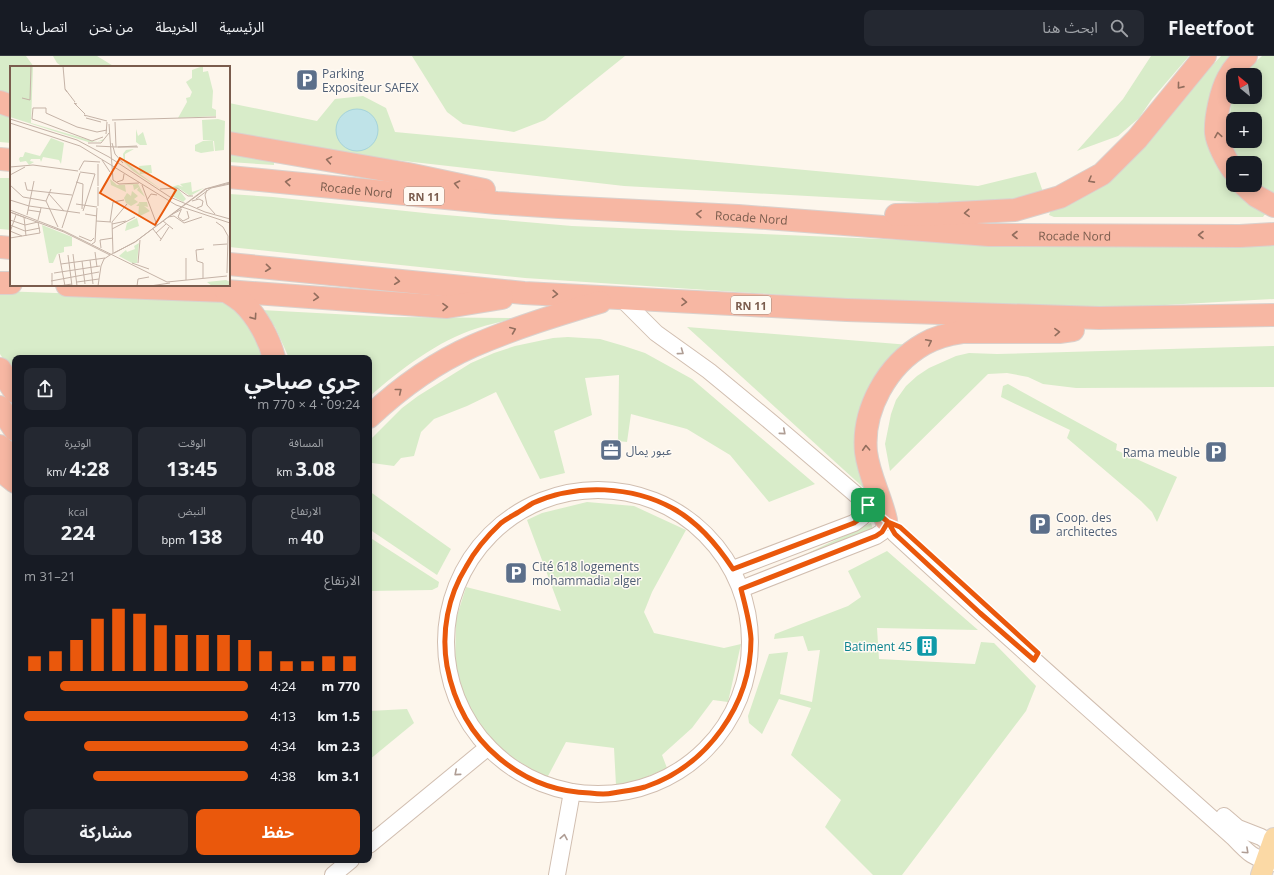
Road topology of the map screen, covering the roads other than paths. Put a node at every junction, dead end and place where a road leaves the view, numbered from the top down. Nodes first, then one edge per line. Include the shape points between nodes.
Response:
1 (1205, 56) edge
2 (1246, 56) edge
3 (0, 102) edge
4 (10, 106) edge
5 (230, 144) edge
6 (1226, 157) edge
7 (230, 177) edge
8 (1252, 192) edge
9 (1274, 206) edge
10 (619, 210) junction
11 (738, 216) junction
12 (1274, 234) edge
13 (0, 247) edge
14 (10, 248) edge
15 (230, 264) edge
16 (0, 282) edge
17 (10, 283) edge
18 (94, 286) edge
19 (226, 291) junction
20 (524, 293) junction
21 (618, 298) junction
22 (1274, 315) edge
23 (1099, 318) junction
24 (273, 355) edge
25 (0, 368) edge
26 (12, 387) edge
27 (0, 406) edge
28 (372, 414) edge
29 (12, 425) edge
30 (0, 446) edge
31 (12, 456) edge
32 (0, 470) edge
33 (12, 480) edge
34 (868, 505) junction
35 (887, 521) junction
36 (733, 569) junction
37 (741, 589) junction
38 (487, 748) junction
39 (572, 792) junction
40 (372, 843) edge
41 (1270, 854) edge
42 (347, 863) edge
43 (333, 875) edge
44 (557, 875) edge

1 -> 11 highway via 1137,139 1102,174 1060,197 1015,210 939,214
6 -> 2 highway via 1216,134 1221,98 1228,78
3 - 4 highway
10 -> 5 highway via 488,191 401,172
10 -> 7 highway, Rocade Nord / RN 11 via 497,203
8 - 9 highway
11 -> 10 highway, Rocade Nord / RN 11
12 -> 11 highway, Rocade Nord / RN 11 via 989,234
13 - 14 highway
15 -> 20 highway, RN 11
16 - 17 highway
18 - 19 highway
19 -> 20 highway via 447,307
19 -> 24 highway via 252,313 264,331
20 -> 21 highway, RN 11
21 -> 23 highway, RN 11 via 847,310
28 -> 21 highway via 416,378 472,346 524,326
21 -> 34 street via 656,333 709,371
22 - 23 highway, RN 11
35 -> 23 highway via 868,463 866,437 876,396 901,362 924,344 949,334 1070,331
25 - 26 highway
27 - 29 highway
30 - 31 highway
32 - 33 highway
34 - 35 street
34 - 36 street via 862,517 854,523
35 - 37 street via 882,532 876,536
35 - 41 street via 900,527 1036,656 1238,828 1261,837
36 - 37 street
36 - 38 street via 722,552 700,528 674,509 641,495 605,489 568,492 534,503 502,522 477,548 458,580 447,614 446,629 445,651 451,686 465,719
37 - 39 street via 751,640 746,681 730,718 707,748 679,771 645,787 609,794
38 - 39 street via 512,768 540,784
38 -> 40 street
44 -> 39 street
42 - 43 street

